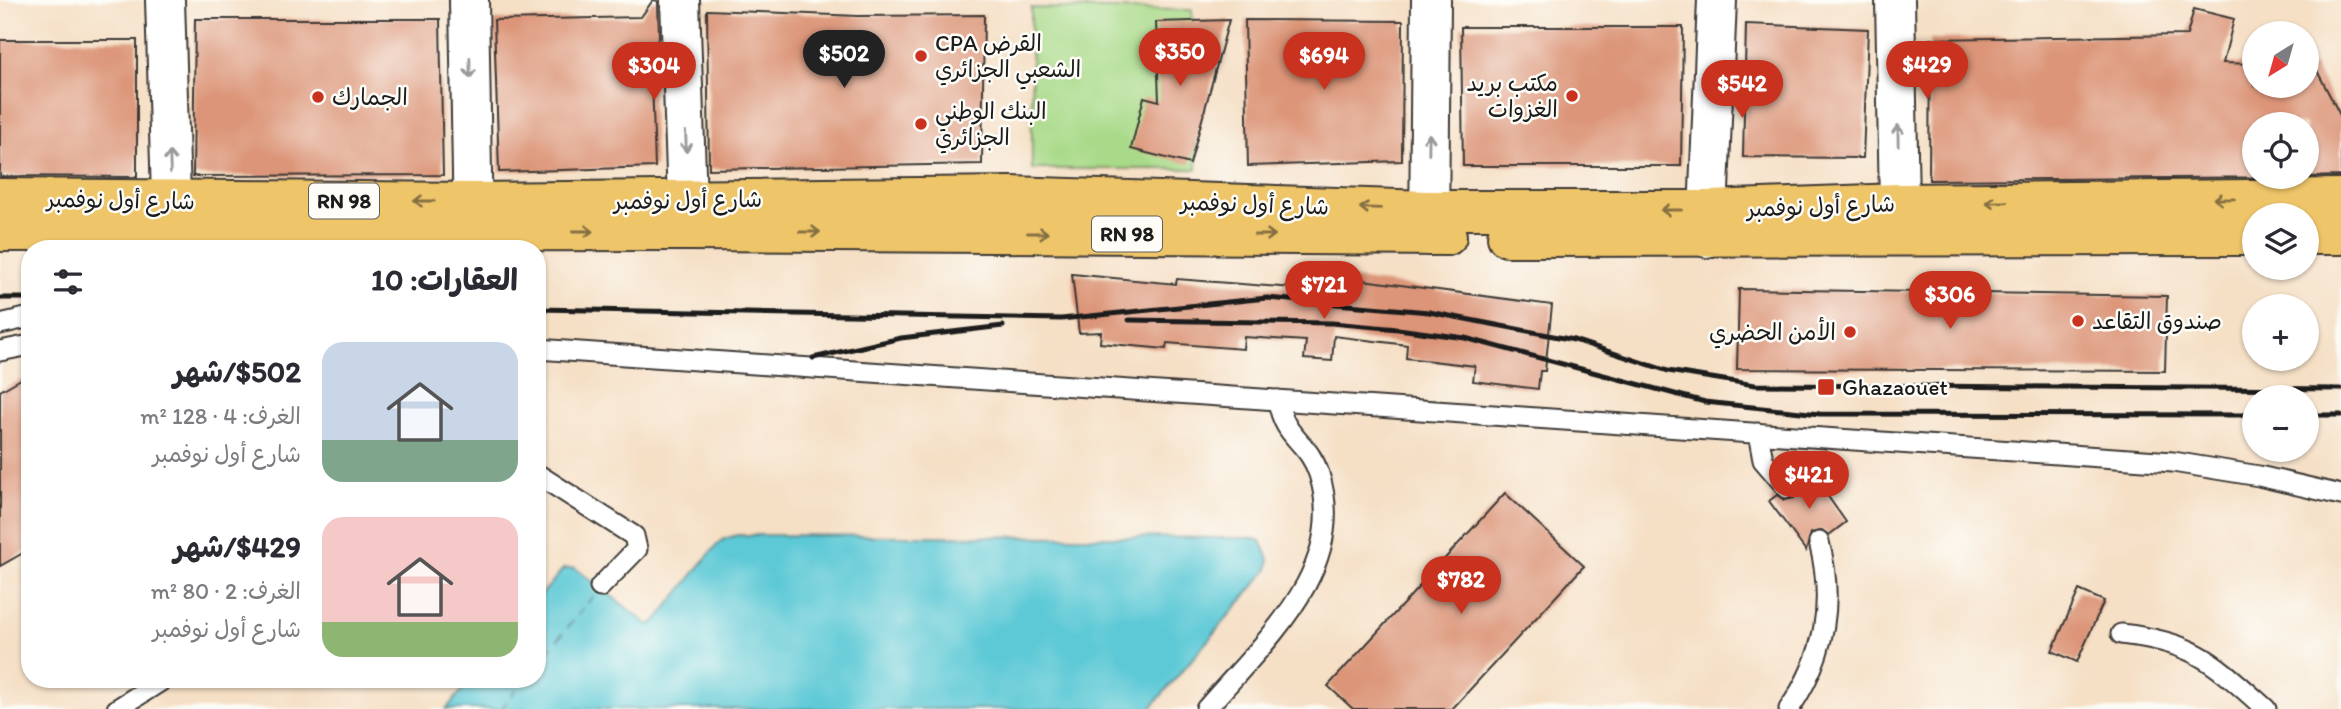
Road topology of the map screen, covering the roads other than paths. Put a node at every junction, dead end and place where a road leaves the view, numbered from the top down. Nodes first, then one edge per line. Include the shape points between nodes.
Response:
1 (165, 0) edge
2 (469, 0) edge
3 (680, 0) edge
4 (1431, 0) edge
5 (1717, 0) edge
6 (1895, 0) edge
7 (0, 198) edge
8 (2341, 198) edge
9 (1899, 203) junction
10 (171, 216) junction
11 (473, 216) junction
12 (688, 216) junction
13 (1429, 223) junction
14 (1708, 224) junction
15 (0, 232) edge
16 (2319, 235) edge
17 (2341, 235) edge
18 (2242, 236) edge
19 (21, 319) edge
20 (0, 324) edge
21 (21, 347) edge
22 (546, 350) edge
23 (0, 351) edge
24 (1278, 400) junction
25 (1758, 433) junction
26 (546, 480) edge
27 (1787, 488) dead end
28 (2341, 495) edge
29 (1819, 542) dead end
30 (600, 587) dead end
31 (2121, 634) dead end
32 (150, 688) edge
33 (117, 709) edge
34 (1206, 709) edge
35 (1788, 709) edge
36 (2266, 709) edge

10 -> 1 street
2 -> 11 street
3 -> 12 street
13 -> 4 street
5 - 14 street
9 -> 6 street
7 - 10 main road, شارع أول نوفمبر / RN 98
8 -> 9 main road, شارع أول نوفمبر / RN 98
9 - 14 main road, شارع أول نوفمبر / RN 98
10 - 11 main road, شارع أول نوفمبر / RN 98
10 - 15 main road, شارع أول نوفمبر / RN 98
11 - 12 main road, شارع أول نوفمبر / RN 98
12 - 13 main road, شارع أول نوفمبر / RN 98
13 - 14 main road, شارع أول نوفمبر / RN 98
14 - 18 main road, شارع أول نوفمبر / RN 98
16 - 17 main road
19 - 20 lane
21 - 23 lane
22 - 24 lane
24 - 25 lane
24 - 34 lane via 1281,420 1318,472 1325,510 1322,548 1308,585 1293,607
25 - 27 lane via 1763,460
25 - 28 lane via 2173,462
26 - 30 lane via 634,536 637,550
29 - 35 lane via 1829,597 1826,627 1812,670
31 - 36 lane via 2153,637 2211,661
32 - 33 lane

